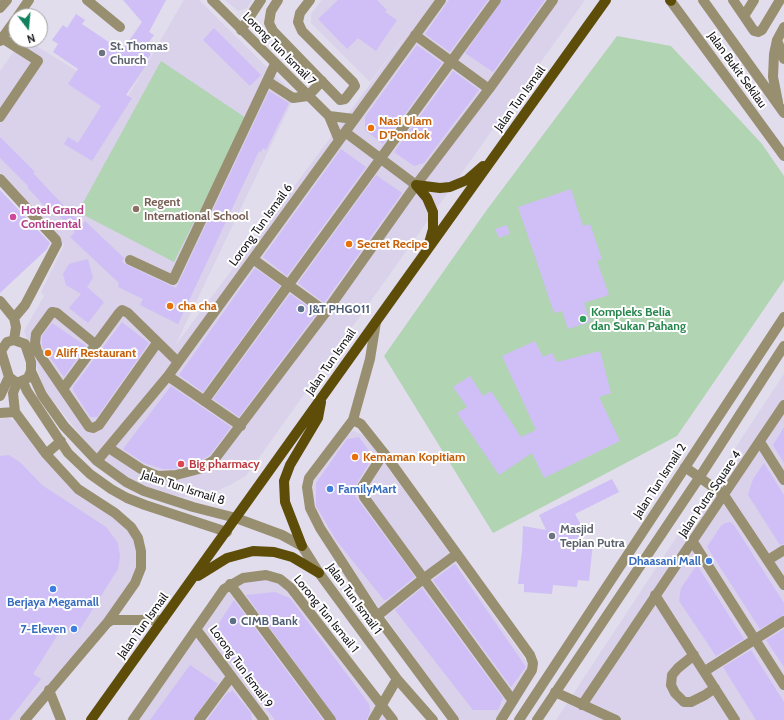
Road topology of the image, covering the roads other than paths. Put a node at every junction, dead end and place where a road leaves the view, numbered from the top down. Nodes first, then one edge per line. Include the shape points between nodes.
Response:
1 (7, 0) edge
2 (86, 0) edge
3 (212, 0) edge
4 (261, 0) edge
5 (278, 0) edge
6 (310, 0) edge
7 (441, 0) edge
8 (496, 0) edge
9 (553, 0) edge
10 (606, 0) edge
11 (670, 0) edge
12 (703, 0) edge
13 (733, 0) edge
14 (754, 0) edge
15 (780, 0) edge
16 (0, 8) edge
17 (744, 16) junction
18 (784, 26) edge
19 (120, 27) dead end
20 (8, 30) edge
21 (241, 30) junction
22 (416, 35) junction
23 (1, 39) edge
24 (781, 40) edge
25 (784, 59) edge
26 (452, 60) junction
27 (276, 64) junction
28 (267, 81) junction
29 (322, 81) junction
30 (489, 89) junction
31 (308, 96) junction
32 (781, 109) edge
33 (329, 116) junction
34 (0, 117) edge
35 (354, 119) junction
36 (345, 132) junction
37 (339, 140) junction
38 (784, 156) edge
39 (381, 157) junction
40 (494, 157) junction
41 (0, 179) edge
42 (416, 185) junction
43 (426, 252) junction
44 (253, 259) junction
45 (130, 260) dead end
46 (289, 284) junction
47 (0, 301) edge
48 (326, 312) junction
49 (784, 317) edge
50 (14, 318) junction
51 (376, 322) junction
52 (14, 340) junction
53 (157, 343) junction
54 (95, 344) junction
55 (784, 346) edge
56 (1, 351) edge
57 (33, 352) junction
58 (178, 362) junction
59 (31, 372) junction
60 (9, 376) junction
61 (168, 376) junction
62 (20, 383) junction
63 (63, 389) junction
64 (0, 396) edge
65 (321, 400) junction
66 (204, 401) junction
67 (784, 405) edge
68 (15, 412) junction
69 (0, 413) edge
70 (353, 420) junction
71 (241, 426) junction
72 (61, 441) junction
73 (760, 442) junction
74 (109, 448) junction
75 (384, 453) junction
76 (46, 454) junction
77 (97, 461) junction
78 (685, 467) junction
79 (699, 478) junction
80 (784, 480) edge
81 (724, 495) junction
82 (236, 518) junction
83 (227, 532) junction
84 (693, 542) junction
85 (302, 546) junction
86 (784, 550) edge
87 (457, 554) junction
88 (768, 560) junction
89 (318, 573) junction
90 (423, 579) junction
91 (189, 583) junction
92 (230, 584) junction
93 (784, 584) edge
94 (655, 595) junction
95 (377, 616) junction
96 (162, 620) junction
97 (784, 621) edge
98 (107, 623) junction
99 (196, 629) junction
100 (756, 639) junction
101 (694, 655) junction
102 (705, 671) junction
103 (231, 676) junction
104 (528, 677) junction
105 (397, 679) junction
106 (784, 685) edge
107 (541, 686) junction
108 (715, 688) junction
109 (49, 690) junction
110 (555, 692) junction
111 (513, 701) junction
112 (582, 705) junction
113 (382, 706) junction
114 (92, 719) edge
115 (261, 719) edge
116 (25, 720) edge
117 (61, 720) edge
118 (133, 720) edge
119 (199, 720) edge
120 (331, 720) edge
121 (372, 720) edge
122 (393, 720) edge
123 (433, 720) edge
124 (454, 720) edge
125 (501, 720) edge
126 (519, 720) edge
127 (537, 720) edge
128 (616, 720) edge
129 (735, 720) edge

1 - 16 street
2 - 19 street
3 - 21 street, Lorong Tun Ismail 7
4 - 21 street
5 - 29 street via 271,11 269,23 273,31
6 - 29 street via 300,13 298,22 302,31 355,86 345,100 340,100
7 - 22 street, Lorong Tun Ismail 6
8 - 26 street
9 - 30 street
10 - 40 main road, Jalan Tun Ismail
11 - 38 street, Jalan Bukit Sekilau
12 - 32 street, Jalan Bukit Sekilau
13 - 17 street
14 - 17 street
15 - 17 street via 762,30 758,32 754,31
18 - 24 street
20 - 23 street
21 - 27 street, Lorong Tun Ismail 7
22 - 26 street
22 - 35 street, Lorong Tun Ismail 6
23 - 34 street via 38,61
24 - 25 street
24 - 32 street via 774,54 773,77
26 - 30 street
26 - 39 street
27 - 28 street
27 - 31 street, Lorong Tun Ismail 7
28 - 31 street via 293,98
28 - 45 street via 173,280
29 - 31 street
30 - 42 street
31 - 33 street, Lorong Tun Ismail 7
33 - 35 street
33 - 37 street, Lorong Tun Ismail 7
35 - 36 street, Lorong Tun Ismail 6
36 - 37 street, Lorong Tun Ismail 6
36 - 39 street
37 - 44 street, Lorong Tun Ismail 6
39 - 42 street
39 - 46 street
40 - 42 main road via 466,180 450,187
40 - 43 main road, Jalan Tun Ismail
41 - 50 street via 56,240 25,305
42 - 43 main road via 427,198 433,212 433,229
42 - 48 street
43 - 51 main road, Jalan Tun Ismail
44 - 46 street
44 - 58 street, Lorong Tun Ismail 6
46 - 48 street
46 - 66 street
47 - 50 street
48 - 71 street
49 - 78 street, Jalan Tun Ismail 2
50 - 52 street
51 - 65 main road, Jalan Tun Ismail
51 - 70 street via 372,353
52 - 56 street via 7,342
52 - 57 street via 25,344
53 - 54 street via 122,310
53 - 58 street
53 - 63 street via 99,425 93,428 89,427
54 - 57 street via 57,313 52,312 36,334
54 - 63 street
55 - 79 street
56 - 60 street
57 - 59 street
57 - 63 street
58 - 61 street, Lorong Tun Ismail 6
59 - 62 street via 28,378
59 - 77 street, Jalan Tun Ismail 8 via 42,396 64,426
60 - 62 street
60 - 64 street
61 - 66 street
61 - 74 street, Lorong Tun Ismail 6
62 - 68 street via 13,393
62 - 72 street
65 - 82 main road, Jalan Tun Ismail
65 - 85 main road via 318,418 290,465 284,481 285,502
66 - 71 street
67 - 73 street, Jalan Putra Square 4
68 - 69 street
68 - 76 street
70 - 75 street via 361,424
70 - 95 street via 309,478 307,486 310,508 320,528
71 - 74 street via 214,460 199,469 176,476 158,476 141,469
72 - 76 street
72 - 83 street via 68,453 90,474 127,498
73 - 80 street
73 - 81 street, Jalan Putra Square 4
74 - 77 street, Lorong Tun Ismail 6
75 - 87 street
75 - 90 street via 362,487 362,492
76 - 98 street via 78,489 123,520 138,538 141,558 139,575
77 - 82 street, Jalan Tun Ismail 8 via 126,482 144,491
78 - 79 street
78 - 107 street, Jalan Tun Ismail 2
79 - 81 street
79 - 110 street
81 - 84 street, Jalan Putra Square 4
81 - 88 street
82 - 83 main road, Jalan Tun Ismail
82 - 85 street via 282,535
83 - 91 main road, Jalan Tun Ismail
84 - 94 street, Jalan Putra Square 4
84 - 100 street
85 - 89 street, Jalan Tun Ismail 1
86 - 88 street
87 - 90 street
87 - 104 street via 530,655 533,663
88 - 93 street
89 - 91 main road via 292,556 253,551 227,558 202,572
89 - 105 street, Jalan Tun Ismail 1
90 - 95 street
90 - 111 street
91 - 96 main road, Jalan Tun Ismail
92 - 99 street, Lorong Tun Ismail 1
92 - 113 street, Lorong Tun Ismail 1 via 255,575 280,579 291,588
92 - 120 street
94 - 101 street
94 - 112 street, Jalan Putra Square 4
95 - 124 street
96 - 98 street via 112,620
96 - 114 main road, Jalan Tun Ismail
97 - 100 street
98 - 109 street
99 - 103 street, Lorong Tun Ismail 9
99 - 118 street, Lorong Tun Ismail 1
100 - 102 street
100 - 106 street
101 - 102 street
101 - 108 street via 672,676 671,685 674,693 684,702 691,702
102 - 108 street
103 - 115 street, Lorong Tun Ismail 9
103 - 119 street
104 - 107 street
104 - 111 street
105 - 113 street
105 - 123 street, Jalan Tun Ismail 1
107 - 126 street, Jalan Tun Ismail 2
108 - 129 street
109 - 116 street
109 - 117 street
110 - 112 street
110 - 127 street
111 - 125 street
112 - 128 street
113 - 121 street
113 - 122 street, Lorong Tun Ismail 1

